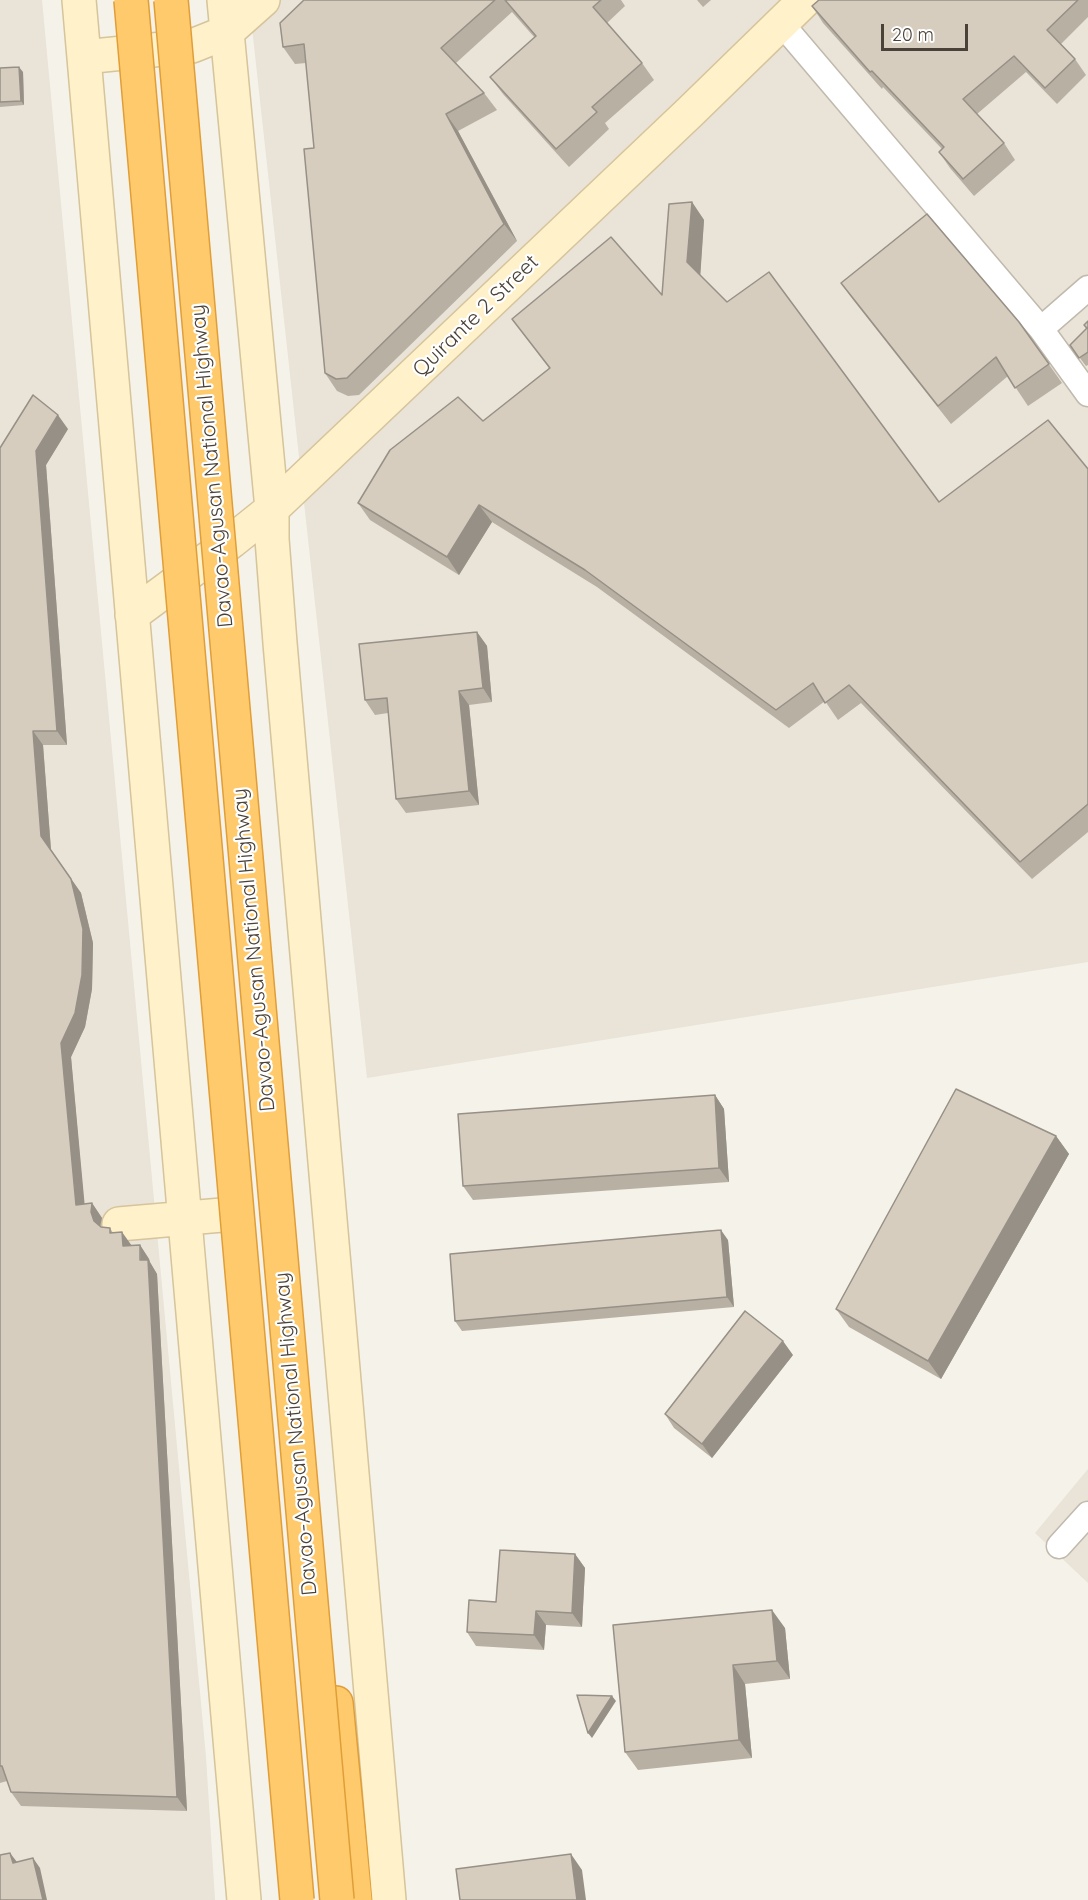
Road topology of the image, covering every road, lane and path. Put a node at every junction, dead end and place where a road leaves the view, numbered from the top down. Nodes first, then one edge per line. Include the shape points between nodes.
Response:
1 (79, 0) edge
2 (116, 0) edge
3 (131, 0) edge
4 (171, 0) edge
5 (187, 0) edge
6 (263, 0) edge
7 (805, 0) edge
8 (225, 16) edge
9 (782, 23) junction
10 (84, 57) junction
11 (193, 58) junction
12 (122, 65) junction
13 (1088, 288) edge
14 (1041, 329) junction
15 (1088, 394) edge
16 (272, 509) junction
17 (132, 615) junction
18 (222, 1215) joint
19 (185, 1218) junction
20 (119, 1224) dead end
21 (1088, 1514) edge
22 (1059, 1546) dead end
23 (254, 1578) junction
24 (332, 1659) junction
25 (261, 1666) junction
26 (244, 1900) edge
27 (282, 1900) edge
28 (297, 1900) edge
29 (337, 1900) edge
30 (355, 1900) edge
31 (389, 1900) edge

1 - 10 street
2 - 12 highway
3 - 28 highway, Davao-Agusan National Highway, bridge
4 - 29 highway, Davao-Agusan National Highway, bridge
5 - 11 highway
6 - 8 street
7 - 9 street, Quirante 2 Street
8 - 11 street
8 - 16 street
9 - 14 street
9 - 16 street, Quirante 2 Street
10 - 12 street
10 - 17 street
11 - 12 street
13 - 14 street
14 - 15 street
16 - 17 street, Quirante 2 Street
16 - 31 street via 280,643
17 - 19 street
18 - 19 street
18 - 23 highway
19 - 20 street
19 - 26 street
21 - 22 street
23 - 24 highway, Davao-Agusan National Highway via 291,1585 324,1572
23 - 25 highway
24 - 25 highway via 296,1651
24 - 30 highway, Davao-Agusan National Highway
25 - 27 highway

